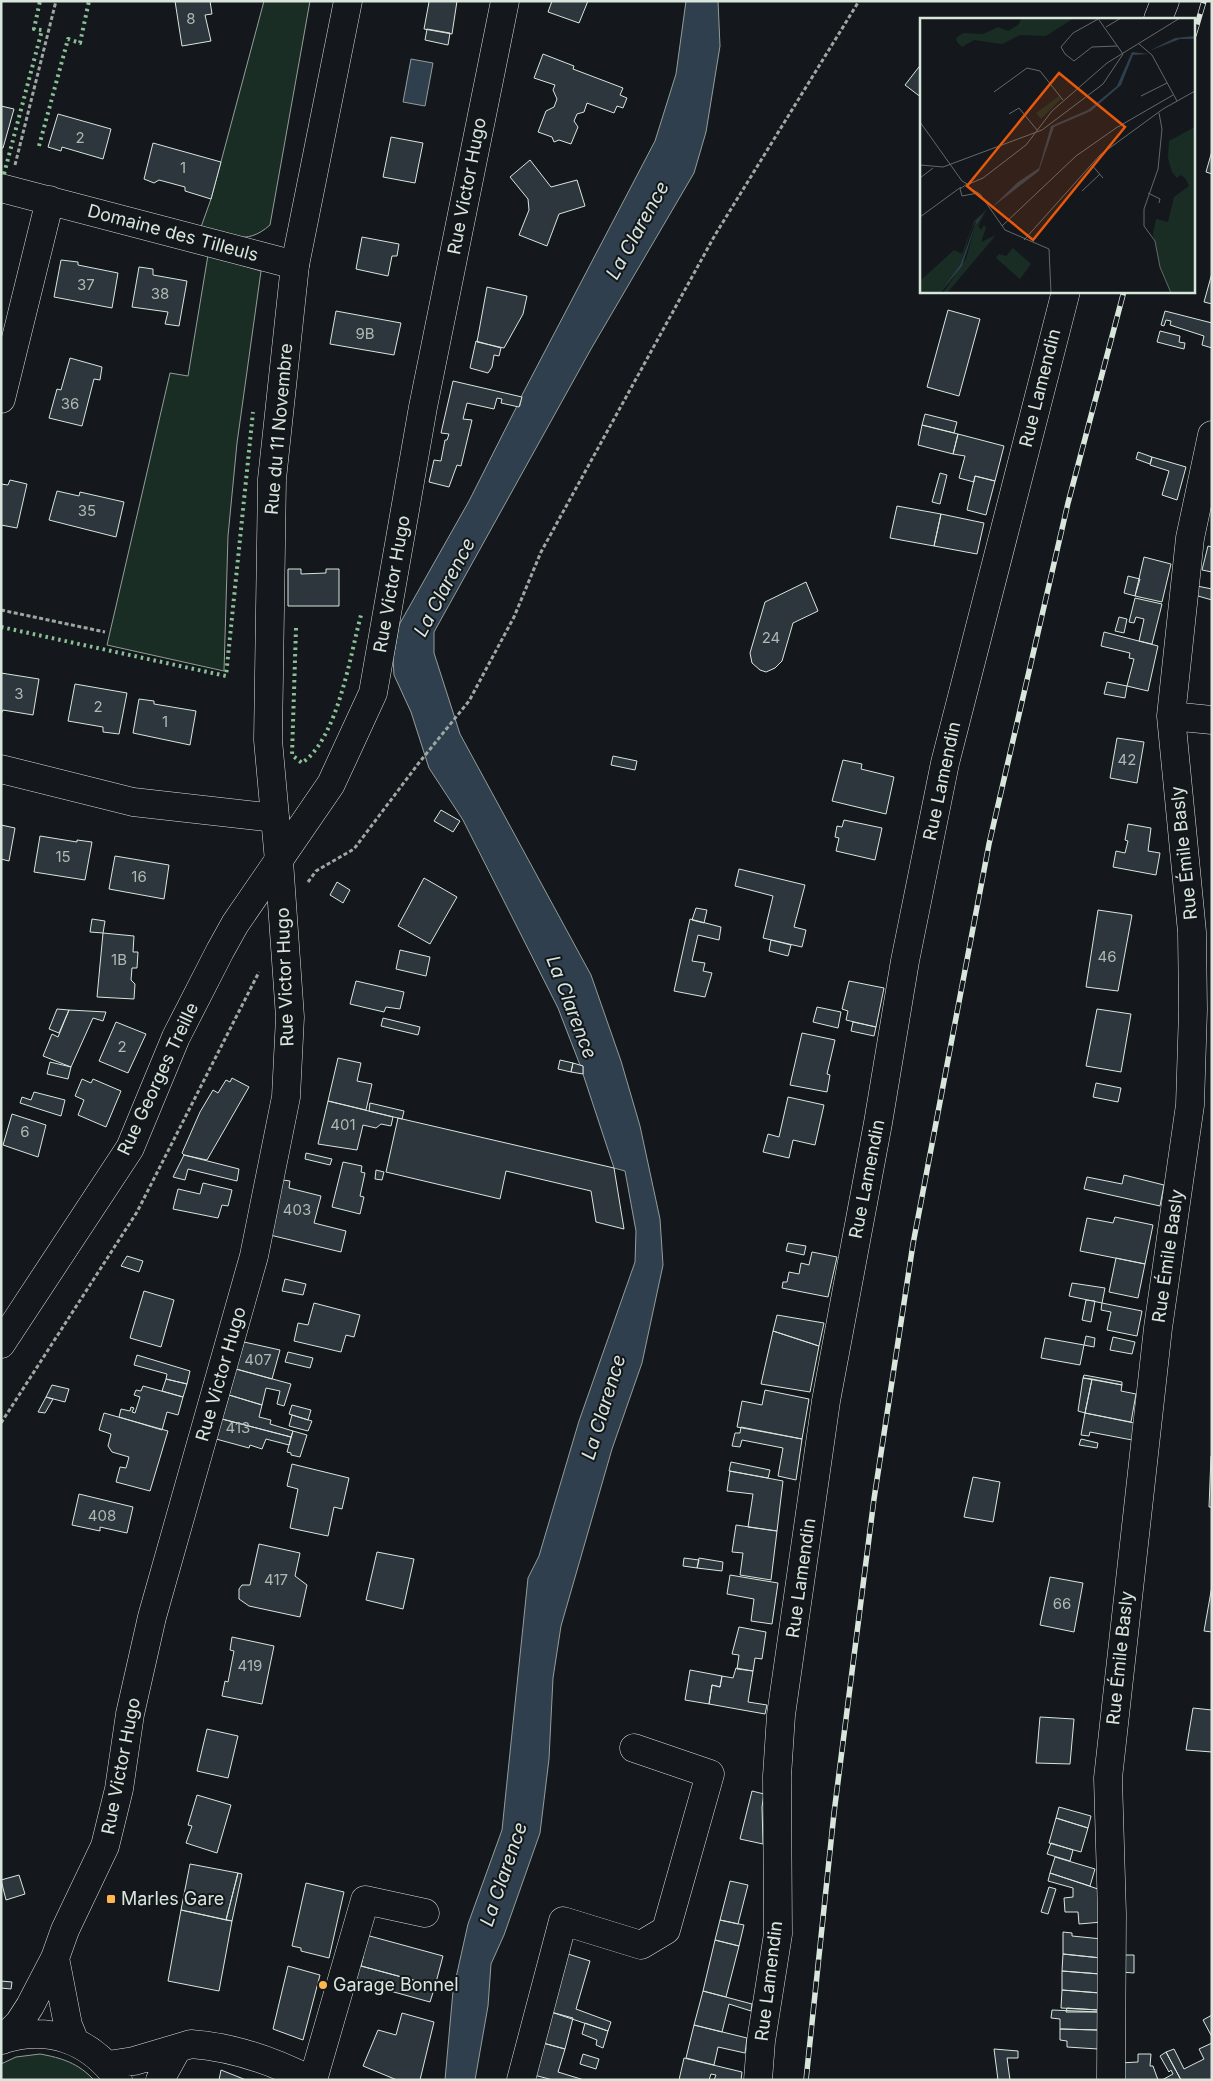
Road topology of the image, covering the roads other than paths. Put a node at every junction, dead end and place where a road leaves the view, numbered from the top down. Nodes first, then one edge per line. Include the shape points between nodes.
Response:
1 (348, 1) edge
2 (505, 1) edge
3 (1165, 1) edge
4 (1158, 18) edge
5 (5, 189) edge
6 (50, 200) junction
7 (295, 265) junction
8 (1066, 292) edge
9 (1, 398) edge
10 (1212, 435) edge
11 (1171, 716) junction
12 (1212, 720) edge
13 (1, 769) edge
14 (275, 818) junction
15 (279, 861) junction
16 (1, 1344) edge
17 (634, 1748) dead end
18 (425, 1913) dead end
19 (55, 1958) junction
20 (2, 2040) edge
21 (75, 2042) junction
22 (177, 2049) junction
23 (113, 2072) edge
24 (160, 2080) edge
25 (312, 2080) edge
26 (521, 2080) edge
27 (758, 2080) edge
28 (1111, 2080) edge

1 - 7 street, Rue du 11 Novembre
2 - 15 street, Rue Victor Hugo via 423,407 373,693 332,784
3 - 4 street
5 - 6 street, Domaine des Tilleuls
6 - 7 street, Domaine des Tilleuls
6 - 9 street
7 - 14 street, Rue du 11 Novembre via 272,479 268,740
8 - 27 street, Rue Lamendin via 945,763 905,961 826,1401 781,1715 778,1934
10 - 11 street, Rue Émile Basly via 1190,538
11 - 12 street
11 - 28 street, Rue Émile Basly via 1192,932 1190,1104 1158,1328 1108,1778 1112,1914
13 - 14 street via 134,802
14 - 15 street, Rue du 11 Novembre
15 - 16 street, Rue Georges Treille via 235,924 198,994 130,1148
15 - 19 street, Rue Victor Hugo via 290,1017 286,1097 258,1237 152,1617 105,1846
17 - 26 street via 710,1774 666,1930 641,1944 563,1921
18 - 25 street via 365,1900
19 - 20 street, Rue Victor Hugo via 24,2014
19 - 21 street via 68,2025
20 - 21 street via 39,2034
21 - 23 street via 92,2052
22 - 23 street via 134,2061
22 - 24 street
22 - 25 street via 191,2044 223,2047

